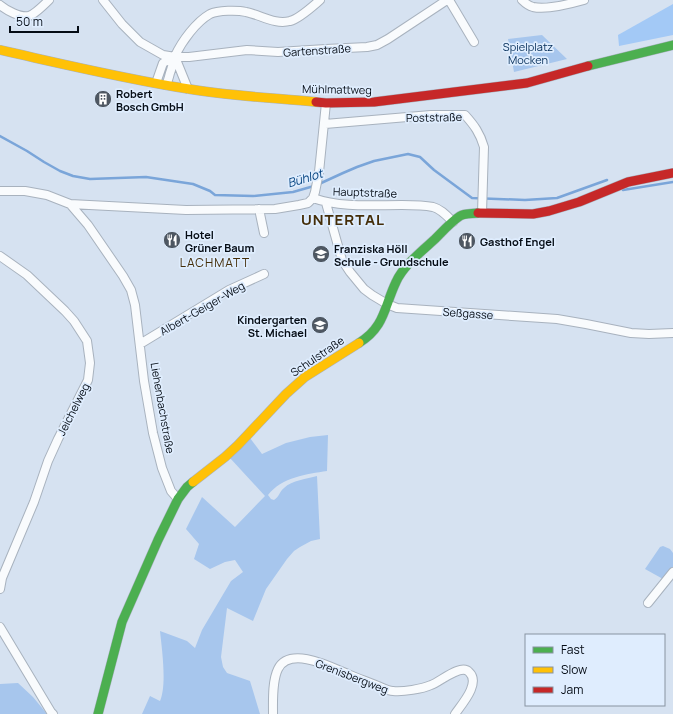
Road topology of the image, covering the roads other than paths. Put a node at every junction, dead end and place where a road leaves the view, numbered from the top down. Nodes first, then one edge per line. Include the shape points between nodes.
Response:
1 (49, 0) edge
2 (103, 0) edge
3 (320, 0) edge
4 (448, 0) edge
5 (522, 0) edge
6 (584, 0) edge
7 (0, 5) edge
8 (474, 42) dead end
9 (673, 45) edge
10 (0, 50) edge
11 (174, 57) junction
12 (156, 83) junction
13 (166, 85) junction
14 (188, 89) junction
15 (326, 103) junction
16 (325, 124) junction
17 (673, 173) edge
18 (0, 191) edge
19 (314, 195) junction
20 (326, 202) junction
21 (70, 204) junction
22 (259, 209) junction
23 (483, 210) junction
24 (453, 222) junction
25 (264, 234) dead end
26 (0, 256) edge
27 (264, 274) dead end
28 (387, 304) junction
29 (673, 333) edge
30 (140, 344) junction
31 (178, 499) junction
32 (673, 572) edge
33 (0, 589) edge
34 (648, 603) dead end
35 (0, 627) edge
36 (53, 714) edge
37 (98, 714) edge
38 (273, 714) edge
39 (455, 714) edge

1 - 7 street via 28,16 16,14
2 - 11 street via 140,42 163,55
3 - 11 street via 292,21 279,22 232,10 211,14 196,25
4 - 8 street, Gartenstraße
4 - 11 street, Gartenstraße via 377,45 278,52 247,50
5 - 6 street via 533,7 548,8
9 - 15 street, Mühlmattweg via 527,83 374,102
10 - 12 street, Mühlmattweg
11 - 12 street via 163,63
11 - 13 street
11 - 14 street
12 - 13 street, Mühlmattweg
13 - 14 street, Mühlmattweg
14 - 15 street, Mühlmattweg
15 - 16 street
16 - 19 street
16 - 23 street, Poststraße via 431,115 465,115 476,127 484,147
17 - 23 street via 628,182 549,211 533,214
18 - 21 street via 25,191 47,195
19 - 20 street, Hauptstraße
19 - 22 street via 308,203
20 - 24 street, Hauptstraße via 434,207
20 - 28 street, Seßgasse via 342,260 364,289
21 - 22 street via 186,210
21 - 30 street, Liehenbachstraße via 88,225 131,290
22 - 25 street
23 - 24 street via 460,216
24 - 28 street, Schulstraße via 404,269
26 - 33 street, Jeichelweg via 27,275 74,321 87,341 90,363 88,380 58,438 2,578
27 - 30 street, Albert-Geiger-Weg via 229,290
28 - 29 street, Seßgasse via 397,308 557,319 631,333
28 - 31 street, Schulstraße via 373,332 305,377 242,441 187,487
30 - 31 street, Liehenbachstraße via 155,442 171,491
31 - 37 street via 122,622
32 - 34 street
35 - 36 street
38 - 39 street, Grenisbergweg via 274,680 278,668 284,661 294,658 321,663 392,691 415,690 432,685 458,670 468,670 473,682 471,689

